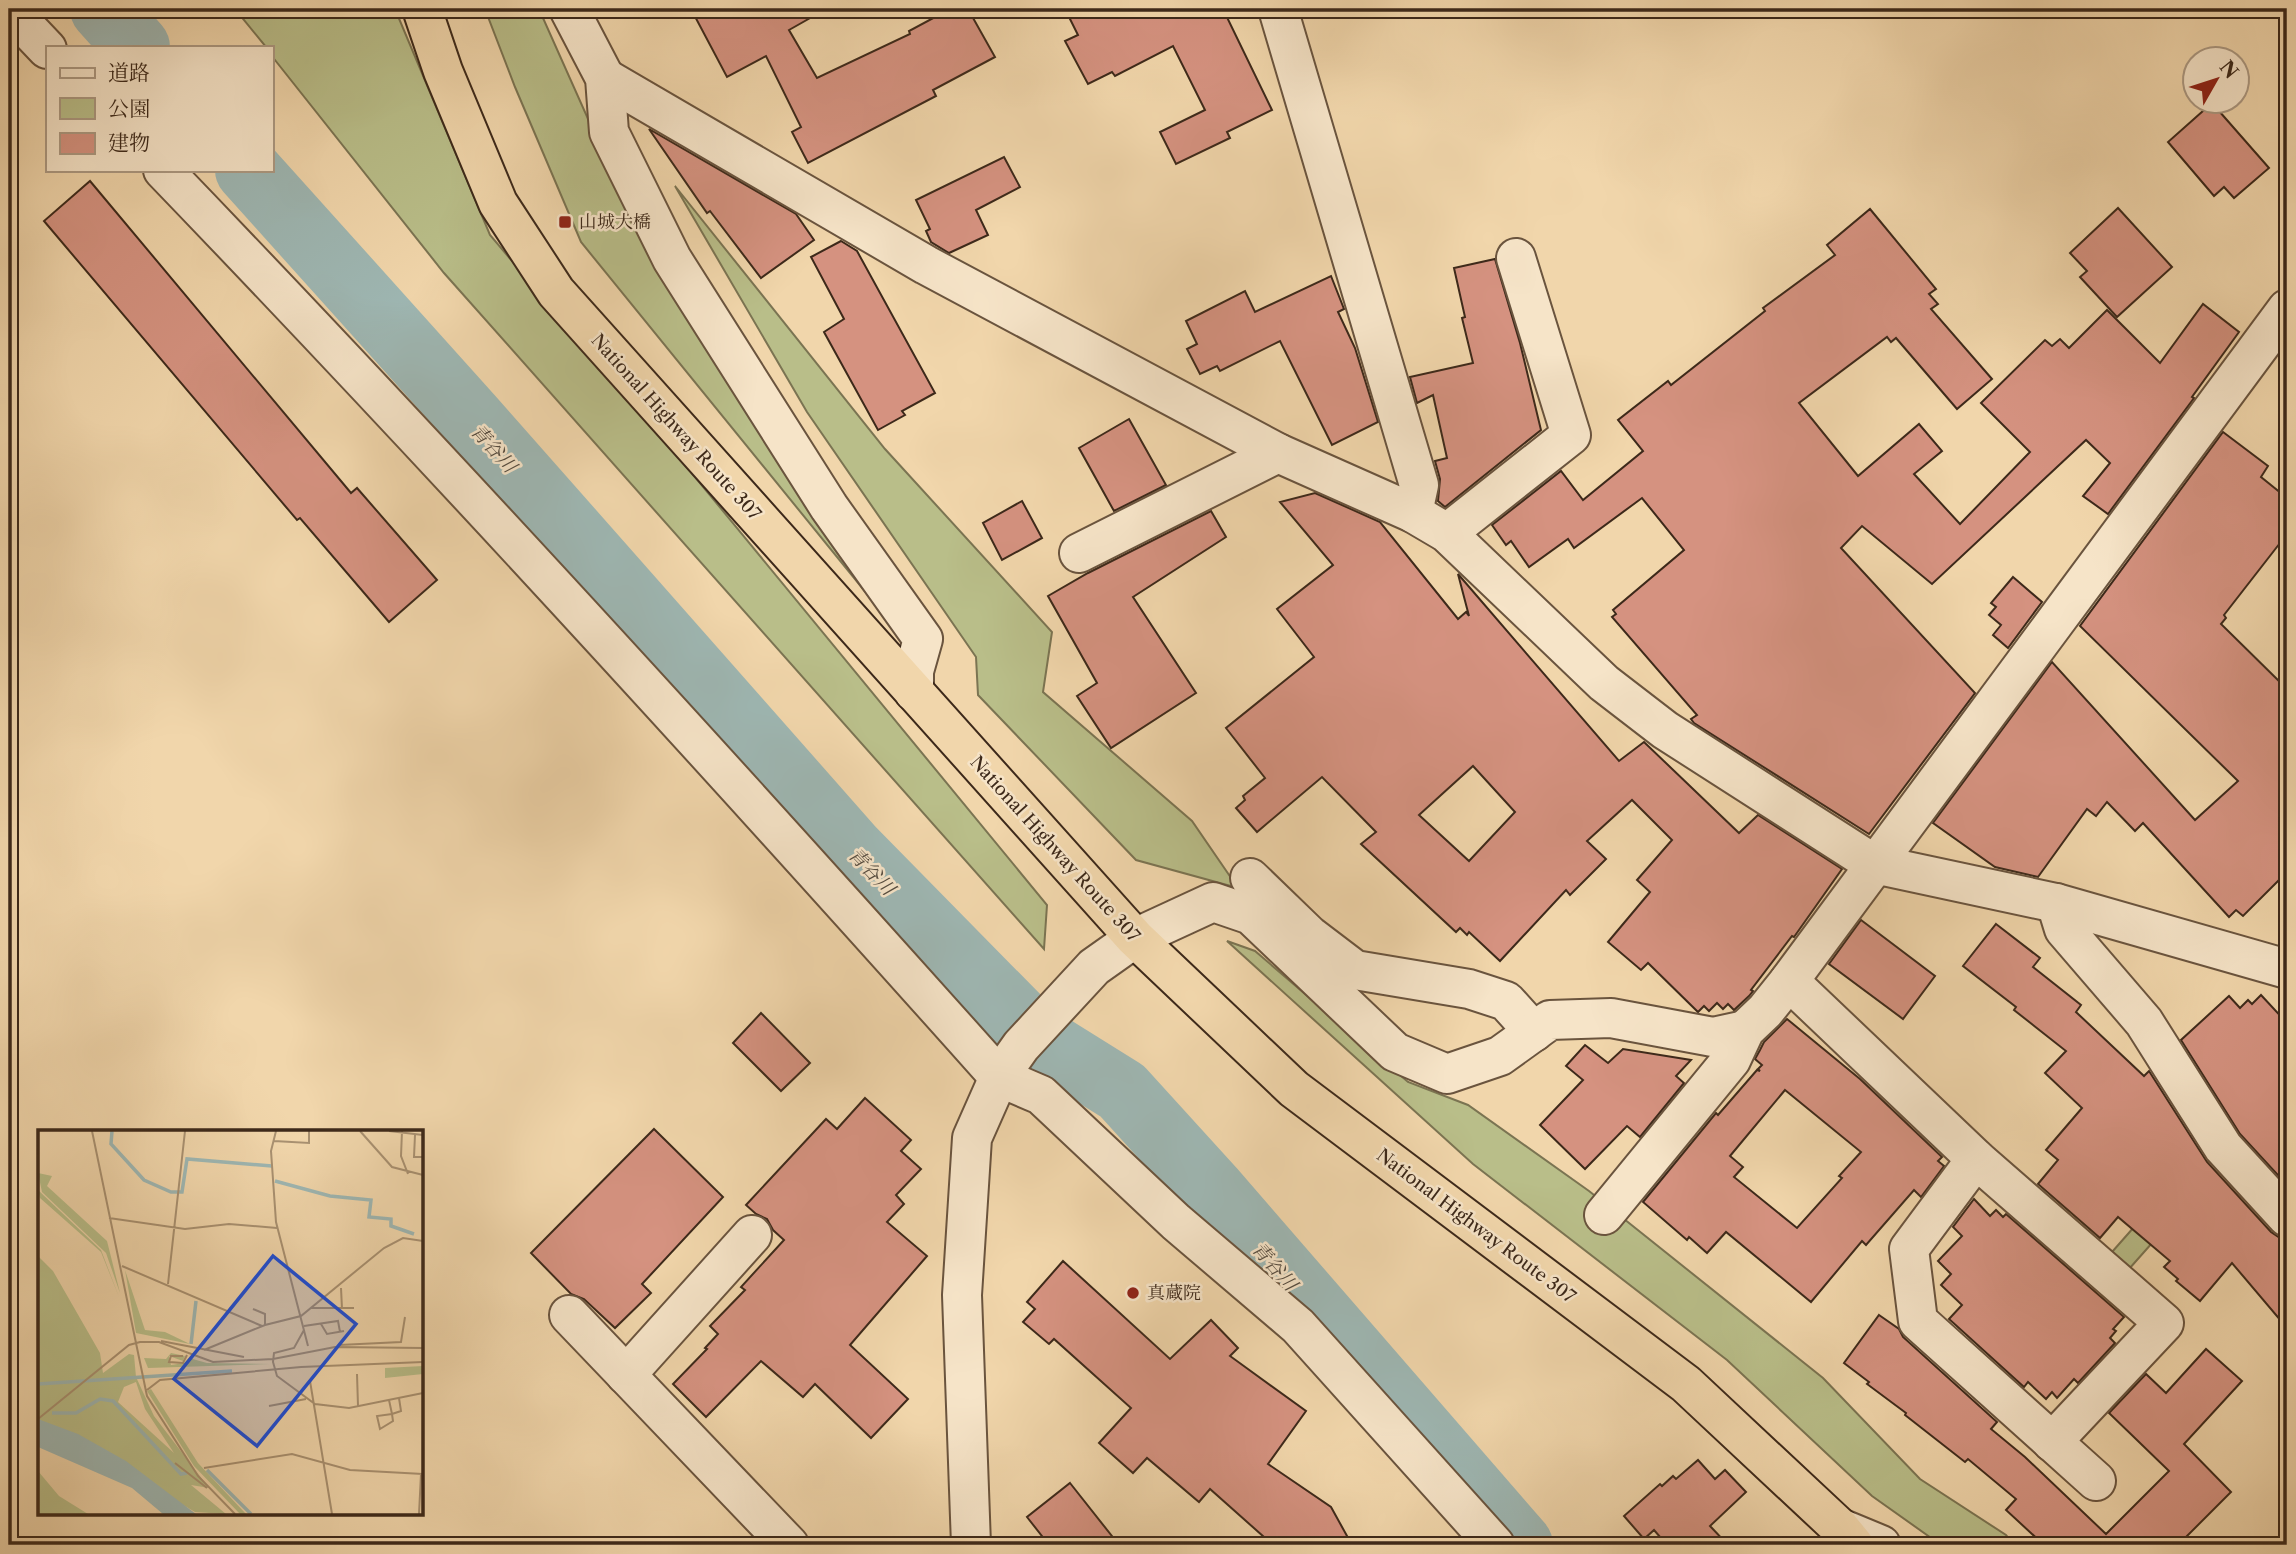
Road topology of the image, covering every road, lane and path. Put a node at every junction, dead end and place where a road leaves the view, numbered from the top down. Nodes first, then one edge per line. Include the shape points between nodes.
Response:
1 (9, 9) edge
2 (422, 9) edge
3 (569, 9) edge
4 (1278, 9) edge
5 (46, 48) edge
6 (605, 78) junction
7 (165, 172) edge
8 (1516, 258) dead end
9 (2287, 309) edge
10 (1278, 453) junction
11 (1413, 513) junction
12 (1447, 533) junction
13 (1079, 553) dead end
14 (914, 692) junction
15 (1874, 864) junction
16 (1250, 878) dead end
17 (2056, 903) junction
18 (1135, 938) junction
19 (2287, 969) edge
20 (1789, 981) junction
21 (1745, 1030) junction
22 (1534, 1032) junction
23 (999, 1077) junction
24 (1976, 1159) junction
25 (1604, 1214) dead end
26 (2287, 1217) edge
27 (752, 1235) dead end
28 (569, 1315) dead end
29 (626, 1375) junction
30 (2052, 1442) junction
31 (2096, 1481) dead end
32 (1847, 1536) edge
33 (789, 1545) edge
34 (971, 1545) edge
35 (1496, 1545) edge
36 (1881, 1545) edge

1 - 5 street
2 - 14 highway, National Highway Route 307 via 498,203 556,292
3 - 6 street
4 - 11 street via 1419,485
6 - 10 street via 926,265
6 - 14 street via 609,132 671,259 829,508 923,639 914,671
7 - 23 street via 316,328
8 - 12 street via 1572,435
9 - 15 street
10 - 11 street
10 - 13 street
11 - 12 street
12 - 15 street via 1614,691 1665,730
14 - 18 highway, National Highway Route 307
15 - 17 street
15 - 20 street
16 - 22 street via 1309,935 1355,970 1469,989 1506,1001
17 - 19 street
17 - 26 street via 2064,929 2144,1022 2223,1147
18 - 22 street via 1213,902 1251,915 1395,1052 1447,1074 1500,1056
18 - 23 street via 1094,967 1021,1046
18 - 32 highway, National Highway Route 307 via 1294,1089 1686,1384
20 - 21 street
20 - 24 street
21 - 22 street via 1713,1037 1611,1018 1550,1020
21 - 25 street via 1731,1060
23 - 34 street via 972,1138 962,1295
23 - 35 street via 1041,1095 1176,1222 1298,1326
24 - 30 street via 1909,1248 1918,1321
24 - 30 street via 2164,1324
27 - 29 street
28 - 29 street
29 - 33 street
30 - 31 street
32 - 36 street

